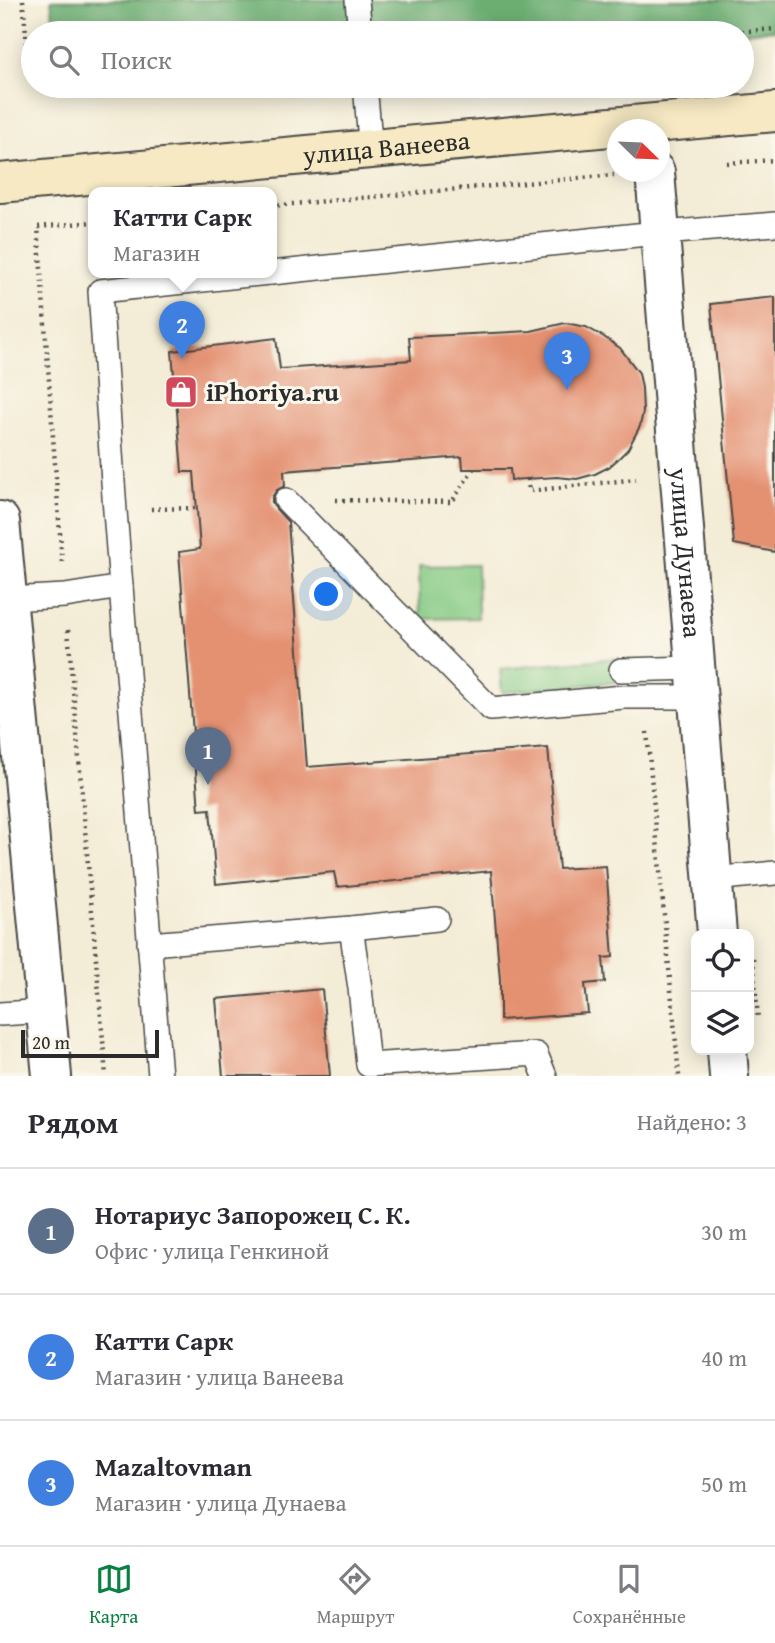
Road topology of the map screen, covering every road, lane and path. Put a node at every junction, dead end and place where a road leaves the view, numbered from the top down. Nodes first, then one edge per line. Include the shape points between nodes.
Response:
1 (23, 0) edge
2 (357, 0) edge
3 (25, 21) edge
4 (359, 21) edge
5 (775, 29) edge
6 (754, 31) edge
7 (366, 98) edge
8 (775, 113) edge
9 (670, 125) edge
10 (607, 131) edge
11 (371, 150) junction
12 (775, 160) edge
13 (715, 164) dead end
14 (607, 175) edge
15 (656, 182) edge
16 (0, 183) edge
17 (277, 205) edge
18 (88, 222) edge
19 (775, 224) edge
20 (659, 233) junction
21 (277, 272) edge
22 (223, 278) edge
23 (473, 469) dead end
24 (286, 500) joint
25 (197, 508) dead end
26 (115, 511) junction
27 (0, 521) edge
28 (121, 587) junction
29 (65, 596) junction
30 (8, 599) junction
31 (621, 670) dead end
32 (696, 682) junction
33 (647, 726) dead end
34 (775, 873) edge
35 (713, 879) junction
36 (436, 919) dead end
37 (351, 928) junction
38 (717, 929) edge
39 (149, 943) junction
40 (46, 1010) junction
41 (0, 1014) edge
42 (727, 1055) edge
43 (52, 1076) edge
44 (106, 1076) edge
45 (160, 1076) edge
46 (545, 1076) edge
47 (679, 1076) edge
48 (729, 1076) edge

1 - 3 path
2 - 4 lane
5 - 6 path
7 - 11 lane
8 - 9 main road, улица Ванеева
10 - 11 main road, улица Ванеева
11 - 16 main road, улица Ванеева
12 - 13 path
14 - 17 path
15 - 20 street, улица Дунаева
18 - 29 path via 38,227
19 - 20 lane
20 - 21 lane
20 - 32 street, улица Дунаева
22 - 26 lane via 100,291
23 - 24 path via 452,502
24 - 32 lane via 491,709 624,697
25 - 26 path
26 - 28 lane
27 - 30 street
28 - 29 lane
28 - 39 lane
29 - 30 lane
29 - 44 path
30 - 40 street
31 - 32 lane
32 - 35 street, улица Дунаева
33 - 47 path
34 - 35 lane
35 - 38 street, улица Дунаева
36 - 37 lane
37 - 39 lane
37 - 46 lane via 368,1065 536,1054
39 - 45 lane
40 - 41 lane
40 - 43 street
42 - 48 street

